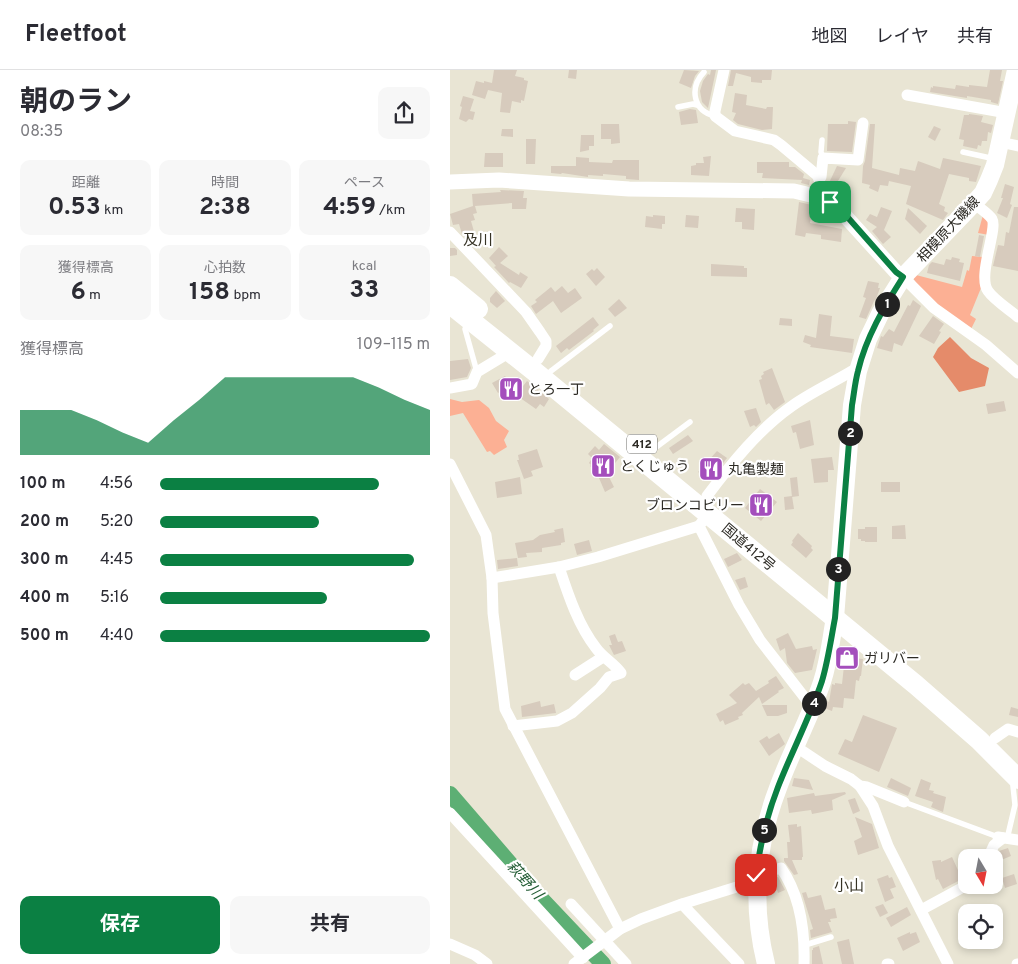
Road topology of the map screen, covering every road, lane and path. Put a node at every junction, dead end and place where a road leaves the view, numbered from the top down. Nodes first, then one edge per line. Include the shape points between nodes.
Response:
1 (724, 70) edge
2 (1016, 70) edge
3 (704, 72) dead end
4 (907, 95) dead end
5 (697, 105) junction
6 (678, 107) dead end
7 (1007, 113) junction
8 (716, 116) junction
9 (862, 122) dead end
10 (822, 140) dead end
11 (1018, 146) edge
12 (998, 151) junction
13 (963, 152) dead end
14 (823, 158) junction
15 (819, 180) junction
16 (450, 182) edge
17 (818, 197) junction
18 (974, 203) junction
19 (450, 232) edge
20 (903, 277) junction
21 (450, 286) edge
22 (450, 304) edge
23 (1018, 317) edge
24 (471, 321) junction
25 (610, 326) dead end
26 (510, 352) junction
27 (545, 365) junction
28 (858, 371) junction
29 (477, 372) junction
30 (1018, 373) edge
31 (450, 388) edge
32 (690, 422) dead end
33 (651, 451) junction
34 (450, 464) edge
35 (705, 512) junction
36 (559, 567) junction
37 (492, 578) junction
38 (835, 609) junction
39 (603, 657) junction
40 (575, 675) dead end
41 (812, 707) junction
42 (513, 726) junction
43 (1018, 732) edge
44 (995, 738) junction
45 (795, 746) junction
46 (1018, 760) edge
47 (1018, 780) edge
48 (860, 786) junction
49 (904, 802) joint
50 (450, 813) edge
51 (1006, 838) edge
52 (992, 849) edge
53 (756, 878) junction
54 (958, 890) edge
55 (572, 904) dead end
56 (682, 904) junction
57 (922, 910) junction
58 (620, 929) junction
59 (831, 937) dead end
60 (605, 942) junction
61 (450, 944) edge
62 (805, 945) junction
63 (581, 959) edge
64 (487, 964) edge
65 (626, 964) edge
66 (739, 964) edge
67 (766, 964) edge
68 (804, 964) edge
69 (948, 964) edge

1 - 8 street
2 - 7 main road, 相模原大磯線
3 - 5 lane via 697,82
4 - 7 street
5 - 6 lane
5 - 8 lane
7 - 12 main road, 相模原大磯線
8 - 15 street via 735,131 781,144
9 - 14 street via 858,160
10 - 14 lane via 820,152
11 - 12 street
12 - 13 lane
12 - 18 main road, 相模原大磯線 via 989,180
14 - 15 street
15 - 17 street
16 - 17 street via 499,180 629,188 794,190
17 - 20 street via 843,212
18 - 20 main road, 相模原大磯線
18 - 23 street via 992,219 993,224 985,282 988,291
19 - 27 street via 526,312 546,341
20 - 28 main road, 相模原大磯線 via 868,339
20 - 30 street via 934,308
21 - 27 highway, 国道412号 / 412
22 - 24 highway, 国道412号 / 412
24 - 26 highway, 国道412号 / 412
24 - 29 lane via 465,329
25 - 27 lane
26 - 29 street
26 - 35 highway, 国道412号 / 412
27 - 33 highway, 国道412号 / 412
28 - 35 street via 792,406 774,420 731,464
28 - 38 main road, 相模原大磯線 via 852,405
29 - 31 street via 472,384
32 - 33 lane
33 - 35 highway, 国道412号 / 412
34 - 37 street via 486,535
35 - 36 street
35 - 38 highway, 国道412号 / 412
35 - 41 street via 739,605 760,640
36 - 37 street
36 - 39 street via 572,605
37 - 42 street via 492,613 505,709
38 - 41 main road, 相模原大磯線 via 826,666
38 - 44 highway, 国道412号 / 412 via 913,665
38 - 47 highway, 国道412号 / 412 via 979,740
39 - 40 street
39 - 42 street via 617,666 621,673 609,677 572,713 557,721
41 - 45 main road, 相模原大磯線
42 - 58 street
43 - 44 street via 1008,729
44 - 46 highway, 国道412号 / 412
45 - 48 street
45 - 53 main road, 相模原大磯線 via 768,816
47 - 51 lane via 1013,786 1015,805
48 - 49 street
48 - 57 street via 873,806 904,881
49 - 51 lane
50 - 63 street
51 - 52 street
53 - 56 street
53 - 62 street via 781,868 793,887
53 - 67 main road, 相模原大磯線 via 759,934
54 - 57 street
55 - 60 street
56 - 58 street
56 - 66 street
57 - 69 street
58 - 60 street
59 - 62 lane
60 - 63 street
60 - 65 street
61 - 64 street
62 - 68 street

